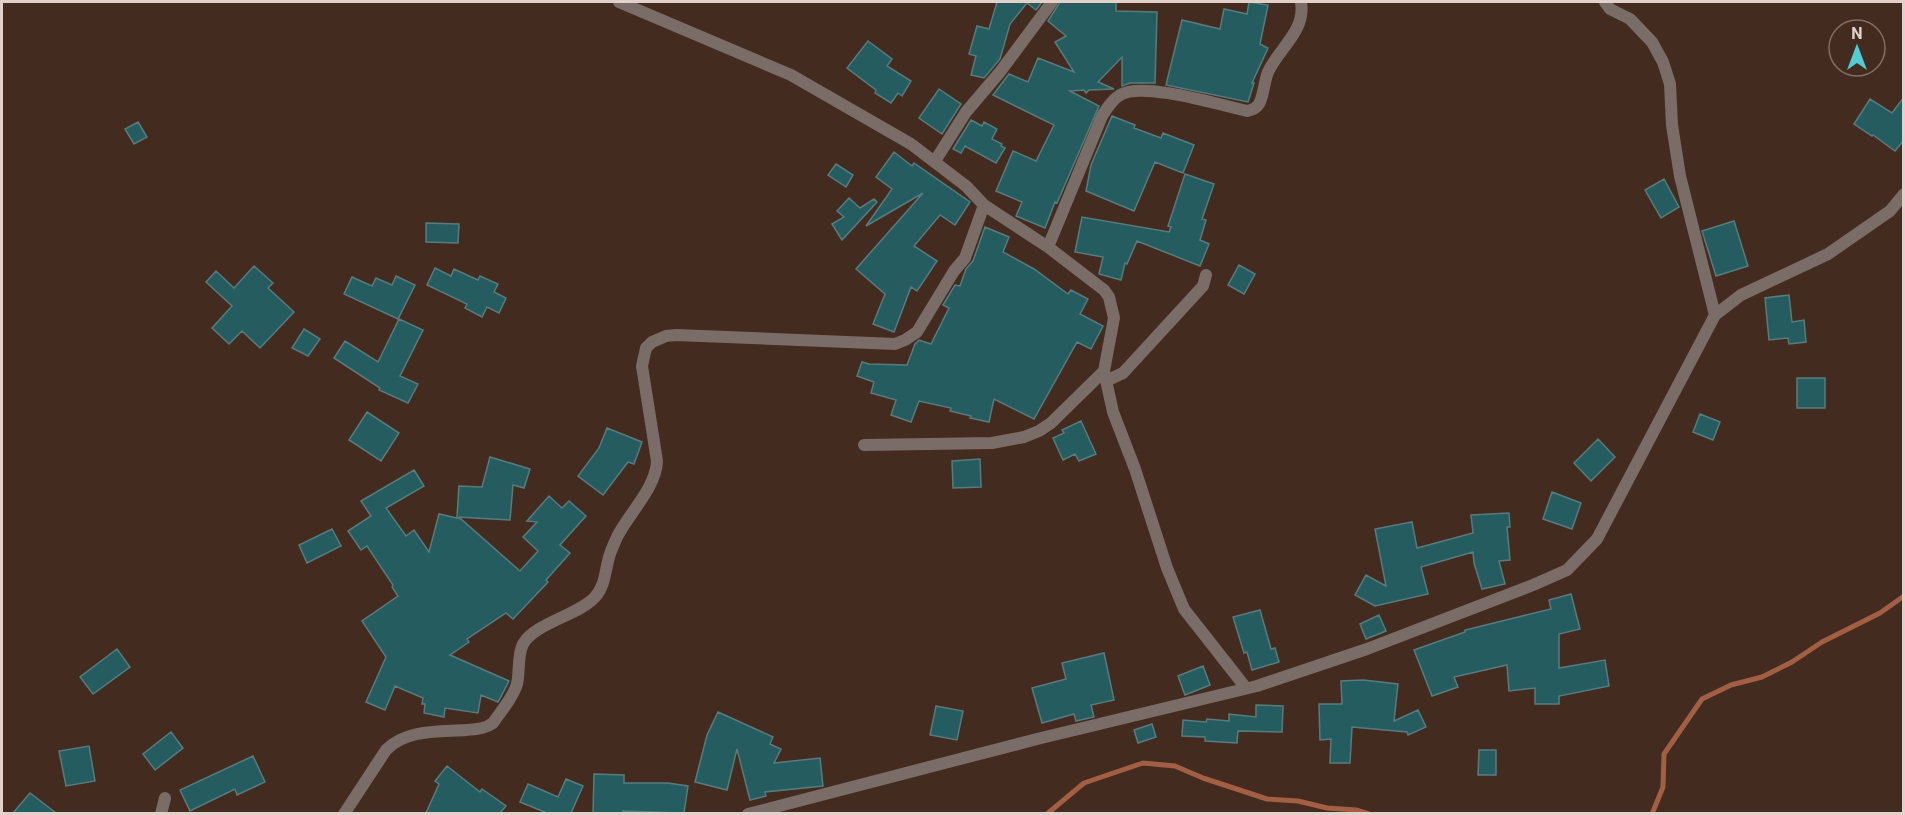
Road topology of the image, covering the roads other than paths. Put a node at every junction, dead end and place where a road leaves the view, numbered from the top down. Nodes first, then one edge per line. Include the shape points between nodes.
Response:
1 (619, 2) edge
2 (1052, 2) edge
3 (1301, 2) edge
4 (1605, 2) edge
5 (935, 161) junction
6 (1904, 194) edge
7 (984, 205) junction
8 (1048, 247) junction
9 (1206, 275) dead end
10 (1715, 315) junction
11 (1105, 376) junction
12 (864, 445) dead end
13 (1246, 688) junction
14 (165, 798) dead end
15 (161, 813) edge
16 (344, 813) edge
17 (748, 813) edge

1 - 5 street via 791,75
2 - 5 street via 966,112
3 - 8 street via 1301,19 1268,71 1254,110 1151,90 1121,94 1110,104
4 - 10 street via 1630,19 1652,42 1670,84 1680,176
5 - 7 street
6 - 10 street via 1890,211 1828,254 1742,295
7 - 8 street
7 - 16 street via 965,258 916,332 905,340 895,344 676,335 652,342 646,348 642,366 656,472 618,536 596,597 529,637 520,652 516,686 493,723 476,729 412,735 393,742
8 - 11 street via 1109,297 1113,318
9 - 11 street via 1203,286 1123,373
10 - 13 street via 1597,539 1567,570 1367,649
11 - 12 street via 1051,423 1011,441
11 - 13 street via 1113,412 1184,609
13 - 17 street
14 - 15 street

